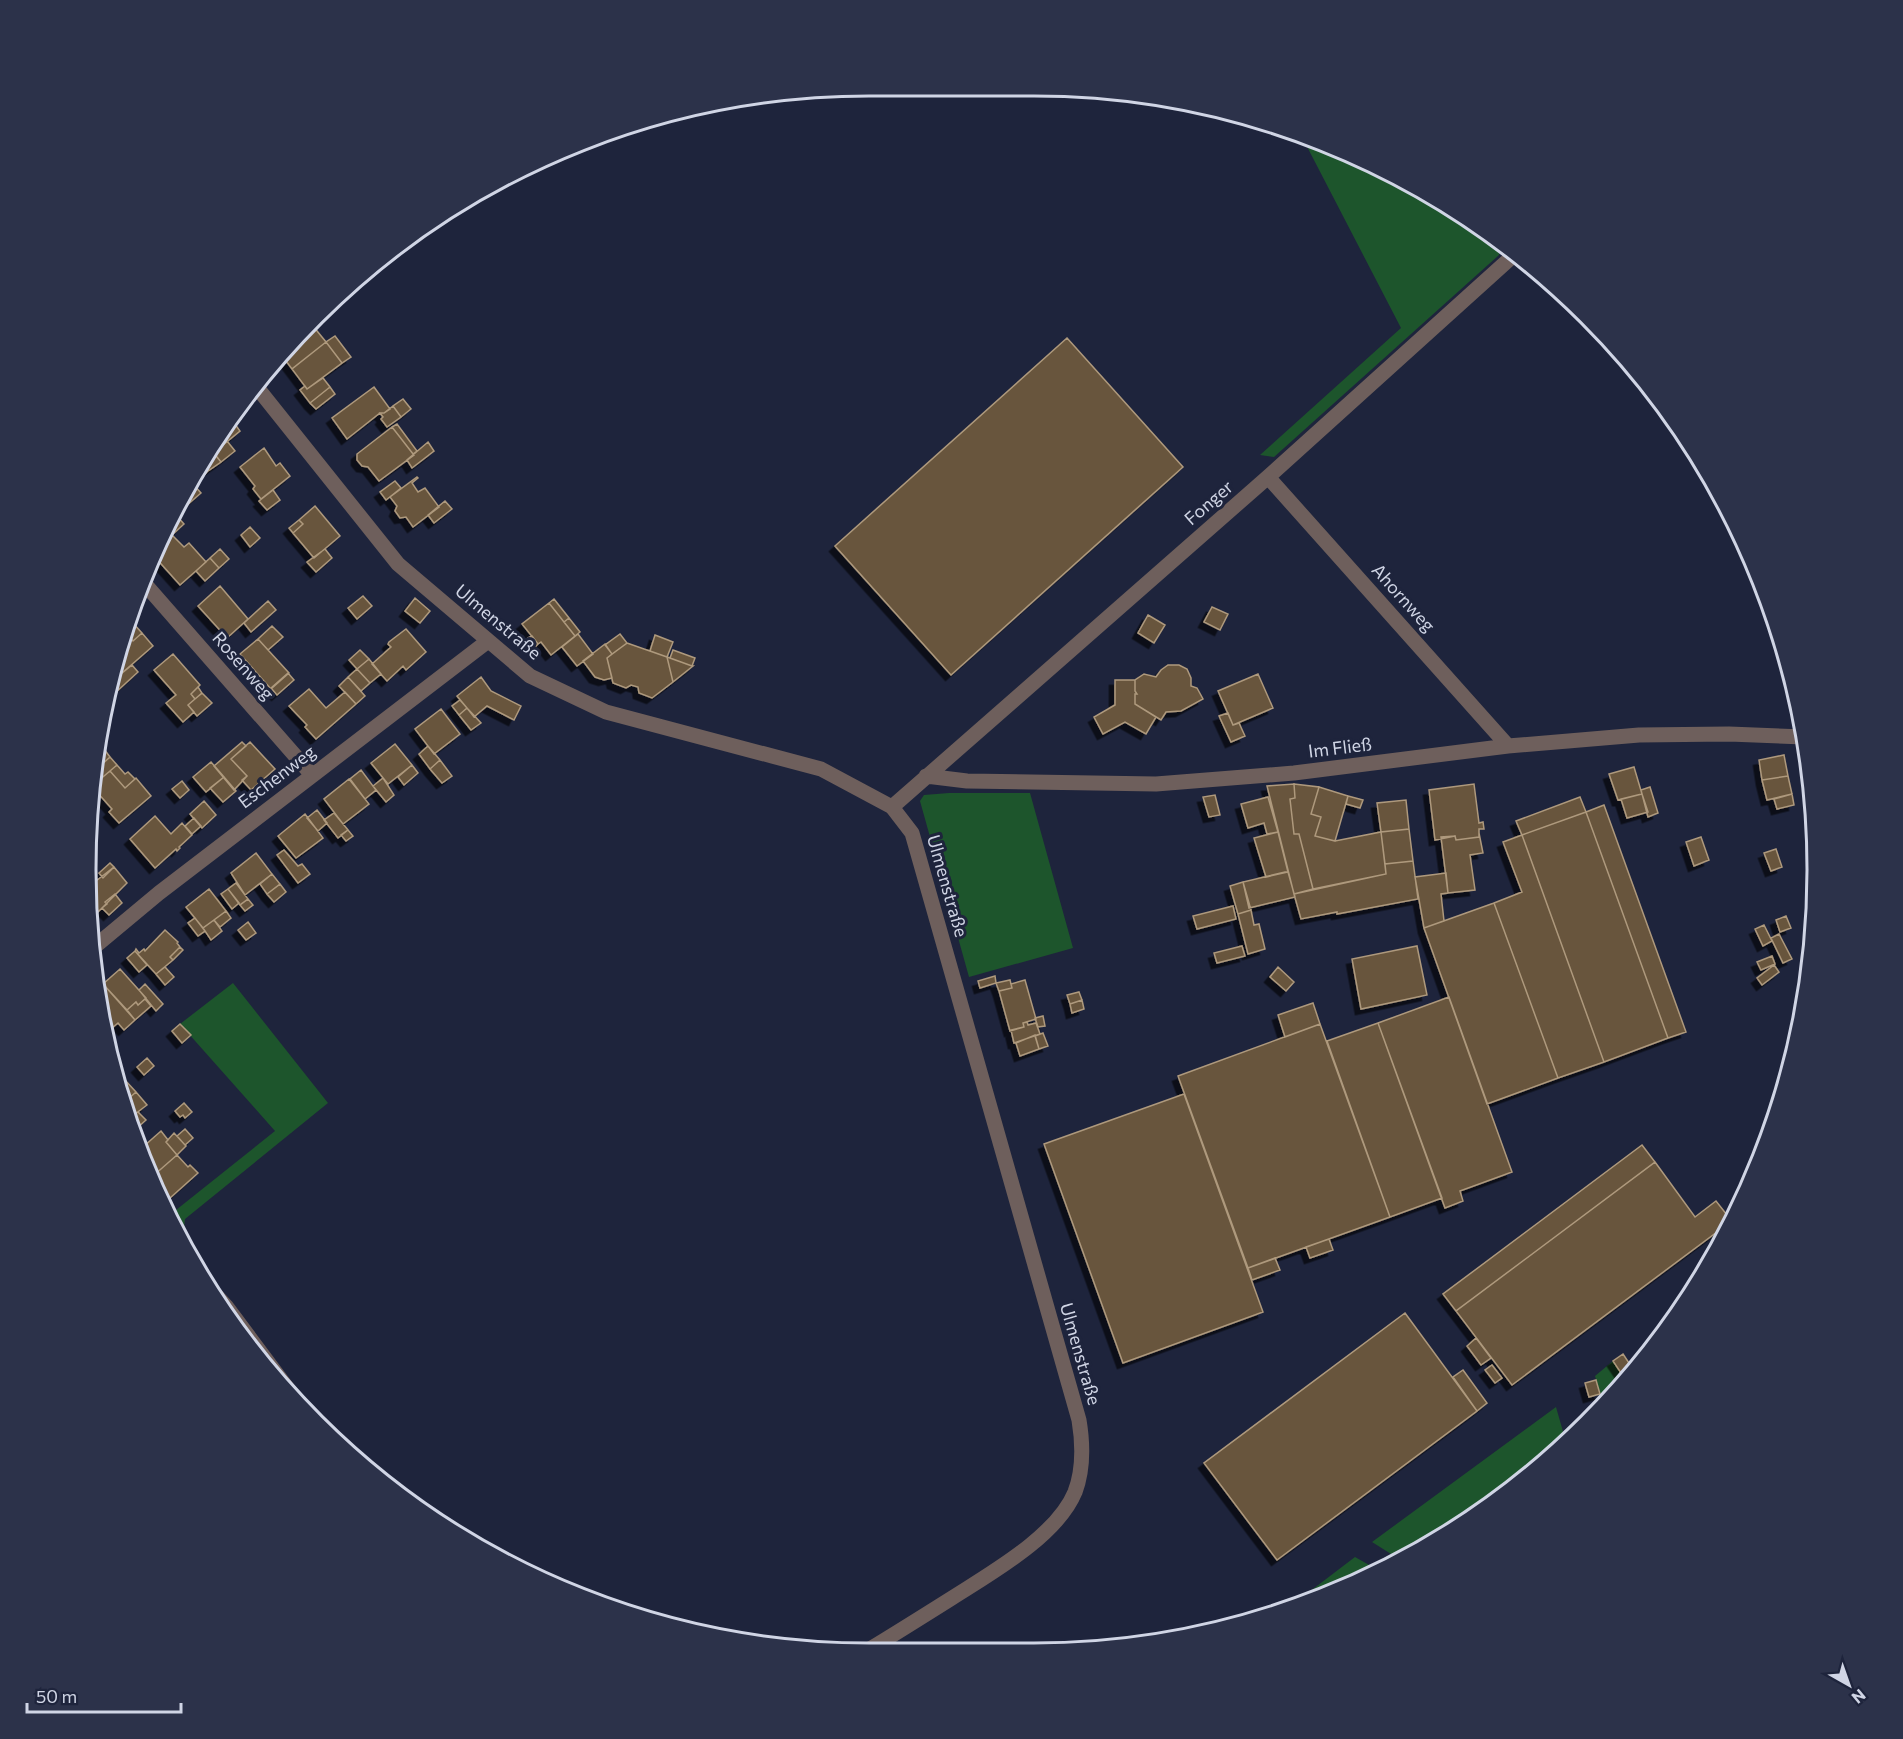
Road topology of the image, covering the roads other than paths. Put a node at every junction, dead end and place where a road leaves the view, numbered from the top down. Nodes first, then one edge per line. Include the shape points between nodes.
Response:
1 (1509, 260) edge
2 (261, 393) edge
3 (1268, 477) junction
4 (149, 589) edge
5 (488, 641) junction
6 (1795, 737) edge
7 (1508, 746) junction
8 (312, 775) junction
9 (926, 776) junction
10 (892, 807) junction
11 (100, 942) edge
12 (880, 1643) edge

1 - 3 street, Fonger
2 - 5 street, Ulmenstraße via 398,564
3 - 7 street, Ahornweg
3 - 9 street, Fonger
4 - 8 street, Rosenweg
5 - 8 street, Eschenweg
5 - 10 street, Ulmenstraße via 530,676 606,711 821,769
6 - 7 street, Im Fließ via 1639,735
7 - 9 street, Im Fließ via 1294,773 1156,784 967,781
8 - 11 street, Eschenweg
9 - 10 street
10 - 12 street, Ulmenstraße via 912,833 1079,1420 1082,1461 1074,1494 1035,1541 998,1569

